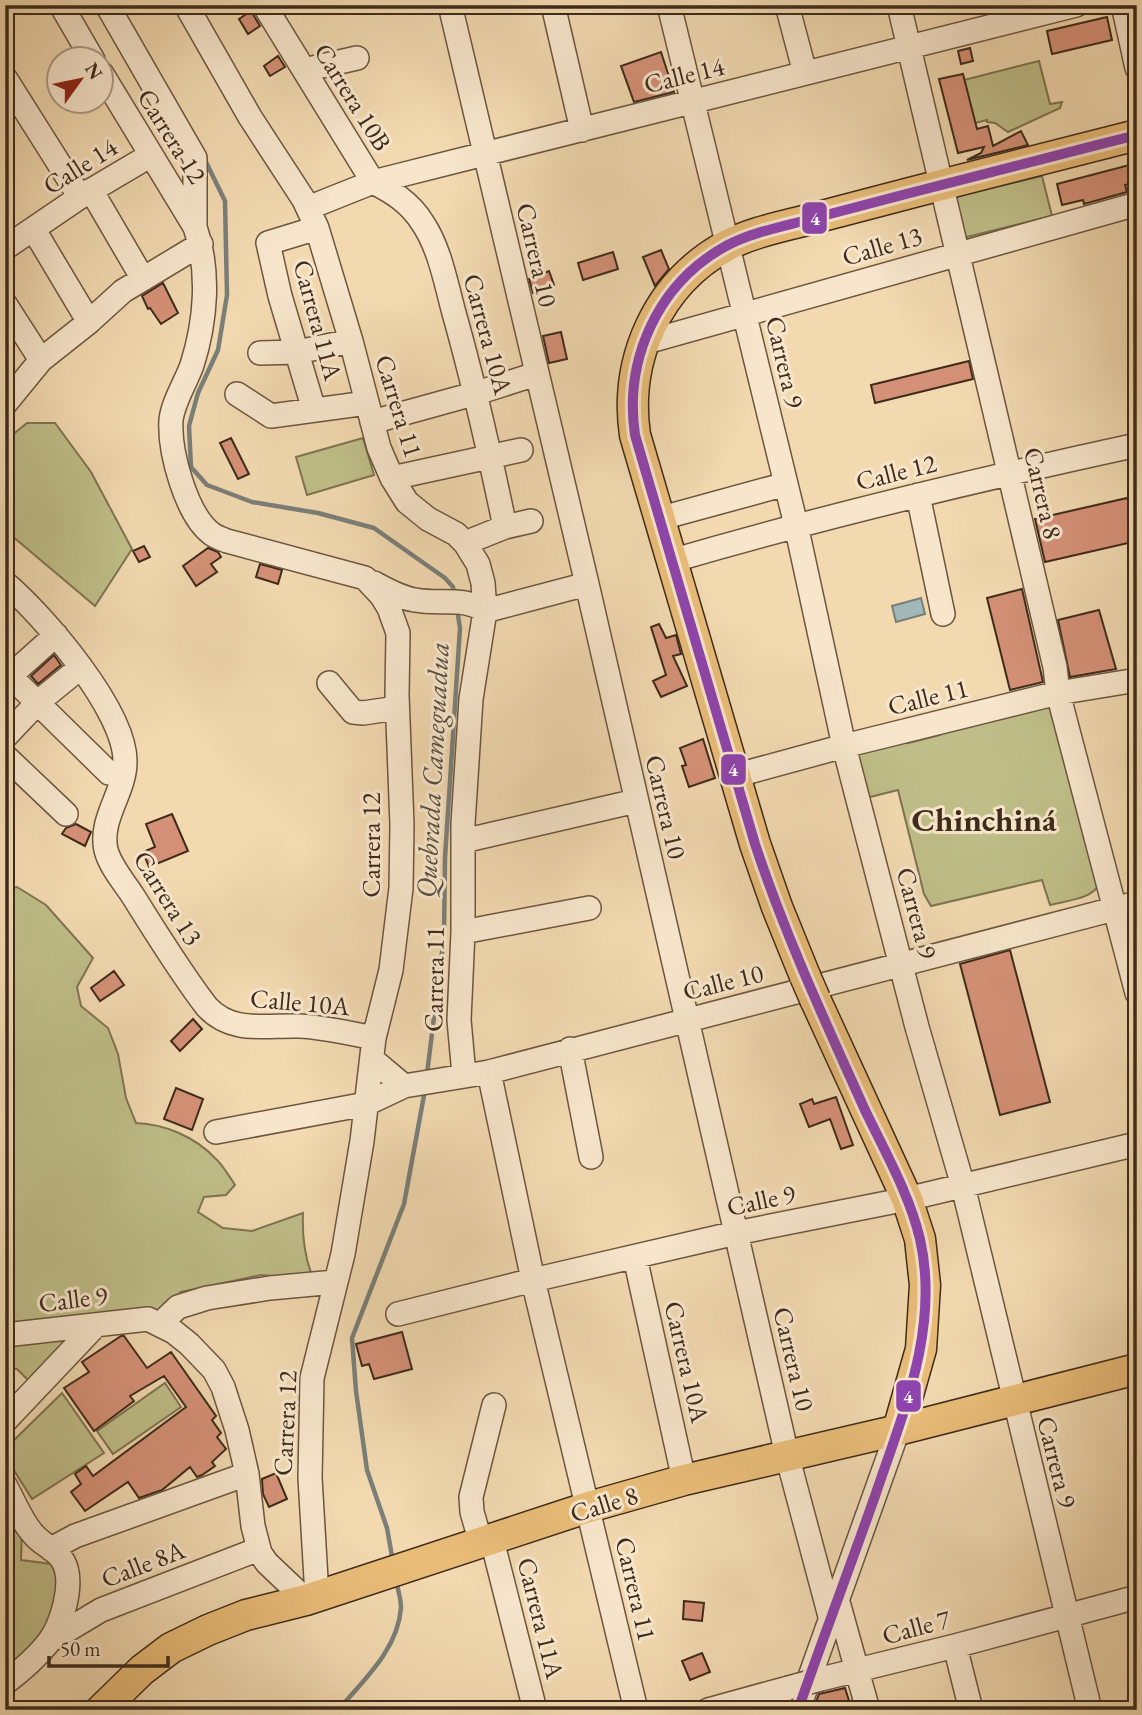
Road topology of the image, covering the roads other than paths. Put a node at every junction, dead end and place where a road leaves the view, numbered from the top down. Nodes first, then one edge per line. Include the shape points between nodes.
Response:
1 (61, 5) edge
2 (107, 5) edge
3 (186, 5) edge
4 (264, 5) edge
5 (450, 5) edge
6 (552, 5) edge
7 (668, 5) edge
8 (787, 5) edge
9 (899, 5) edge
10 (1076, 5) edge
11 (1123, 5) edge
12 (85, 46) edge
13 (909, 49) junction
14 (357, 58) dead end
15 (1137, 68) edge
16 (304, 70) junction
17 (805, 73) junction
18 (5, 78) edge
19 (116, 98) edge
20 (692, 102) junction
21 (582, 130) junction
22 (1137, 135) edge
23 (485, 154) junction
24 (150, 155) junction
25 (195, 168) junction
26 (164, 177) junction
27 (373, 182) junction
28 (941, 185) junction
29 (86, 194) junction
30 (1137, 204) edge
31 (312, 218) junction
32 (34, 230) junction
33 (198, 235) junction
34 (8, 241) edge
35 (268, 243) joint
36 (727, 246) junction
37 (957, 255) junction
38 (143, 279) junction
39 (5, 304) edge
40 (745, 314) junction
41 (89, 322) junction
42 (351, 341) junction
43 (643, 343) junction
44 (297, 352) junction
45 (260, 353) dead end
46 (41, 360) junction
47 (536, 374) junction
48 (477, 393) junction
49 (237, 394) dead end
50 (5, 404) edge
51 (314, 410) junction
52 (370, 413) junction
53 (1137, 445) edge
54 (522, 450) dead end
55 (491, 456) junction
56 (1009, 472) junction
57 (392, 478) junction
58 (786, 484) junction
59 (918, 495) junction
60 (658, 519) junction
61 (531, 521) dead end
62 (796, 525) junction
63 (505, 527) junction
64 (465, 543) junction
65 (671, 561) junction
66 (365, 578) junction
67 (5, 583) edge
68 (587, 584) junction
69 (480, 607) junction
70 (943, 614) dead end
71 (56, 635) junction
72 (81, 667) junction
73 (8, 673) edge
74 (1137, 680) edge
75 (330, 683) dead end
76 (1058, 693) junction
77 (38, 702) junction
78 (397, 708) junction
79 (5, 737) edge
80 (844, 746) junction
81 (5, 756) edge
82 (109, 773) dead end
83 (734, 776) junction
84 (636, 801) junction
85 (66, 814) dead end
86 (463, 841) junction
87 (1126, 906) edge
88 (589, 908) dead end
89 (463, 932) junction
90 (901, 965) junction
91 (1137, 993) edge
92 (222, 1020) joint
93 (685, 1021) junction
94 (374, 1049) junction
95 (570, 1049) junction
96 (489, 1072) junction
97 (454, 1078) junction
98 (410, 1085) junction
99 (366, 1104) junction
100 (216, 1132) dead end
101 (1137, 1144) edge
102 (591, 1157) dead end
103 (962, 1185) junction
104 (906, 1199) junction
105 (736, 1233) junction
106 (635, 1257) junction
107 (533, 1280) junction
108 (335, 1282) junction
109 (398, 1314) dead end
110 (154, 1321) junction
111 (96, 1325) junction
112 (5, 1335) edge
113 (1137, 1369) edge
114 (1013, 1400) junction
115 (494, 1405) dead end
116 (5, 1421) edge
117 (898, 1430) junction
118 (787, 1455) junction
119 (247, 1474) junction
120 (684, 1480) junction
121 (5, 1485) edge
122 (589, 1507) junction
123 (486, 1541) junction
124 (51, 1549) junction
125 (259, 1549) junction
126 (1137, 1597) edge
127 (311, 1598) junction
128 (835, 1611) junction
129 (1066, 1615) junction
130 (51, 1640) junction
131 (955, 1646) junction
132 (859, 1671) junction
133 (5, 1683) edge
134 (101, 1710) edge
135 (536, 1710) edge
136 (636, 1710) edge
137 (708, 1710) edge
138 (798, 1710) edge
139 (868, 1710) edge
140 (971, 1710) edge
141 (1090, 1710) edge

1 - 12 street
2 - 25 street, Carrera 12 via 195,158
3 - 31 street, Carrera 11
4 - 16 street, Carrera 10B
5 - 23 street, Carrera 10
6 - 21 street
7 - 20 street, Carrera 9
8 - 17 street
9 - 13 street, Carrera 8
10 - 13 street, Calle 14
11 - 15 street
13 - 17 street, Calle 14
13 - 28 street, Carrera 8
14 - 16 street
16 - 27 street, Carrera 10B
17 - 20 street, Calle 14
18 - 29 street
19 - 24 street, Carrera 12
20 - 21 street, Calle 14
20 - 36 street, Carrera 9
21 - 23 street, Calle 14
22 - 28 main road
23 - 27 street, Calle 14
23 - 47 street, Carrera 10
24 - 26 street, Carrera 12
24 - 29 street, Calle 14
25 - 26 street via 181,178
25 - 33 street, Carrera 12
26 - 33 street, Carrera 12
27 - 31 street, Calle 14
27 - 48 street, Carrera 10A via 401,199 424,225 446,282
28 - 36 main road via 787,225
28 - 37 street, Carrera 8
29 - 32 street, Calle 14
29 - 38 street
30 - 37 street, Calle 13
31 - 35 street, Calle 14
31 - 42 street, Carrera 11
32 - 34 street, Calle 14
32 - 41 street
33 - 38 street
33 - 66 street, Carrera 12 via 204,270 200,334 171,418 174,451 194,513 213,535 226,541
35 - 44 street, Carrera 11A
36 - 40 street, Carrera 9
36 - 43 main road via 676,287 653,319
37 - 40 street, Calle 13
37 - 56 street, Carrera 8
38 - 41 street
39 - 46 street
40 - 43 street, Calle 13
40 - 58 street, Carrera 9
41 - 46 street
42 - 44 street
42 - 52 street, Carrera 11
43 - 60 main road via 632,414
44 - 45 street
44 - 51 street, Carrera 11A
46 - 50 street
47 - 48 street
47 - 68 street, Carrera 10
48 - 52 street
48 - 55 street, Carrera 10A
49 - 51 street via 271,416
51 - 52 street
52 - 57 street, Carrera 11
53 - 56 street, Calle 12
54 - 55 street
55 - 57 street
55 - 63 street, Carrera 10A
56 - 59 street, Calle 12
56 - 76 street, Carrera 8
57 - 64 street, Carrera 11 via 407,502
58 - 60 street
58 - 62 street, Carrera 9
59 - 62 street, Calle 12
59 - 70 street
60 - 65 main road
61 - 63 street
62 - 65 street, Calle 12
62 - 80 street, Carrera 9
63 - 64 street
64 - 69 street, Carrera 11 via 483,583
65 - 83 main road
66 - 69 street via 417,601
66 - 78 street, Carrera 12 via 389,608 398,633
67 - 71 street, Carrera 13
68 - 69 street
68 - 84 street, Carrera 10
69 - 86 street, Carrera 11 via 465,763
71 - 72 street, Carrera 13
71 - 73 street
72 - 77 street
72 - 92 street, Carrera 13 via 124,751 125,763 107,822 106,851 192,988
73 - 77 street
74 - 76 street, Calle 11
75 - 78 street via 353,712
76 - 80 street, Calle 11
76 - 87 street, Carrera 8
77 - 79 street
77 - 82 street
78 - 94 street, Carrera 12 via 401,888 391,970
80 - 83 street, Calle 11
80 - 90 street, Carrera 9
81 - 85 street
83 - 104 main road via 773,896 810,988
84 - 86 street
84 - 93 street, Carrera 10
86 - 89 street, Carrera 11
87 - 90 street, Calle 10
87 - 91 street, Carrera 8
88 - 89 street
89 - 97 street, Carrera 11
90 - 93 street, Calle 10
90 - 103 street, Carrera 9
92 - 94 street, Calle 10A via 257,1028 331,1029
93 - 95 street, Calle 10
93 - 105 street, Carrera 10
94 - 98 street
94 - 99 street, Carrera 12
95 - 96 street, Calle 10
95 - 102 street
96 - 97 street, Calle 10
96 - 107 street, Carrera 11
97 - 98 street, Calle 10
98 - 99 street, Calle 10
99 - 100 street, Calle 10
99 - 108 street, Carrera 12
101 - 103 street, Calle 9
103 - 104 street, Calle 9
103 - 114 street, Carrera 9
104 - 105 street, Calle 9
104 - 117 main road via 920,1239 925,1312 921,1349
105 - 106 street, Calle 9
105 - 118 street, Carrera 10
106 - 107 street, Calle 9
106 - 120 street, Carrera 10A
107 - 109 street, Calle 9
107 - 122 street, Carrera 11
108 - 110 street, Calle 9 via 207,1298
108 - 127 street, Carrera 12 via 312,1377
110 - 111 street, Calle 9
110 - 119 street via 189,1344 214,1370
111 - 112 street, Calle 9
111 - 116 street
113 - 114 main road, Calle 8
114 - 117 main road, Calle 8
114 - 129 street, Carrera 9
115 - 123 street, Carrera 11A via 471,1497 472,1513
117 - 118 main road, Calle 8
117 - 128 street
118 - 120 main road, Calle 8
118 - 128 street, Carrera 10
119 - 124 street via 75,1536
119 - 125 street
120 - 122 main road, Calle 8
121 - 124 street via 33,1535
122 - 123 main road, Calle 8
122 - 136 street, Carrera 11
123 - 127 main road, Calle 8
123 - 135 street, Carrera 11A
124 - 130 street via 64,1562 67,1582 64,1609
125 - 127 street via 267,1563
125 - 130 street, Calle 8A via 101,1610
126 - 129 street, Calle 7
127 - 134 main road, Calle 8 via 246,1615 187,1639 142,1670
128 - 132 street, Carrera 10
128 - 138 street
129 - 131 street, Calle 7
129 - 141 street, Carrera 9
130 - 133 street
131 - 132 street, Calle 7
131 - 140 street
132 - 137 street, Calle 7, bridge
132 - 139 street, Carrera 10

